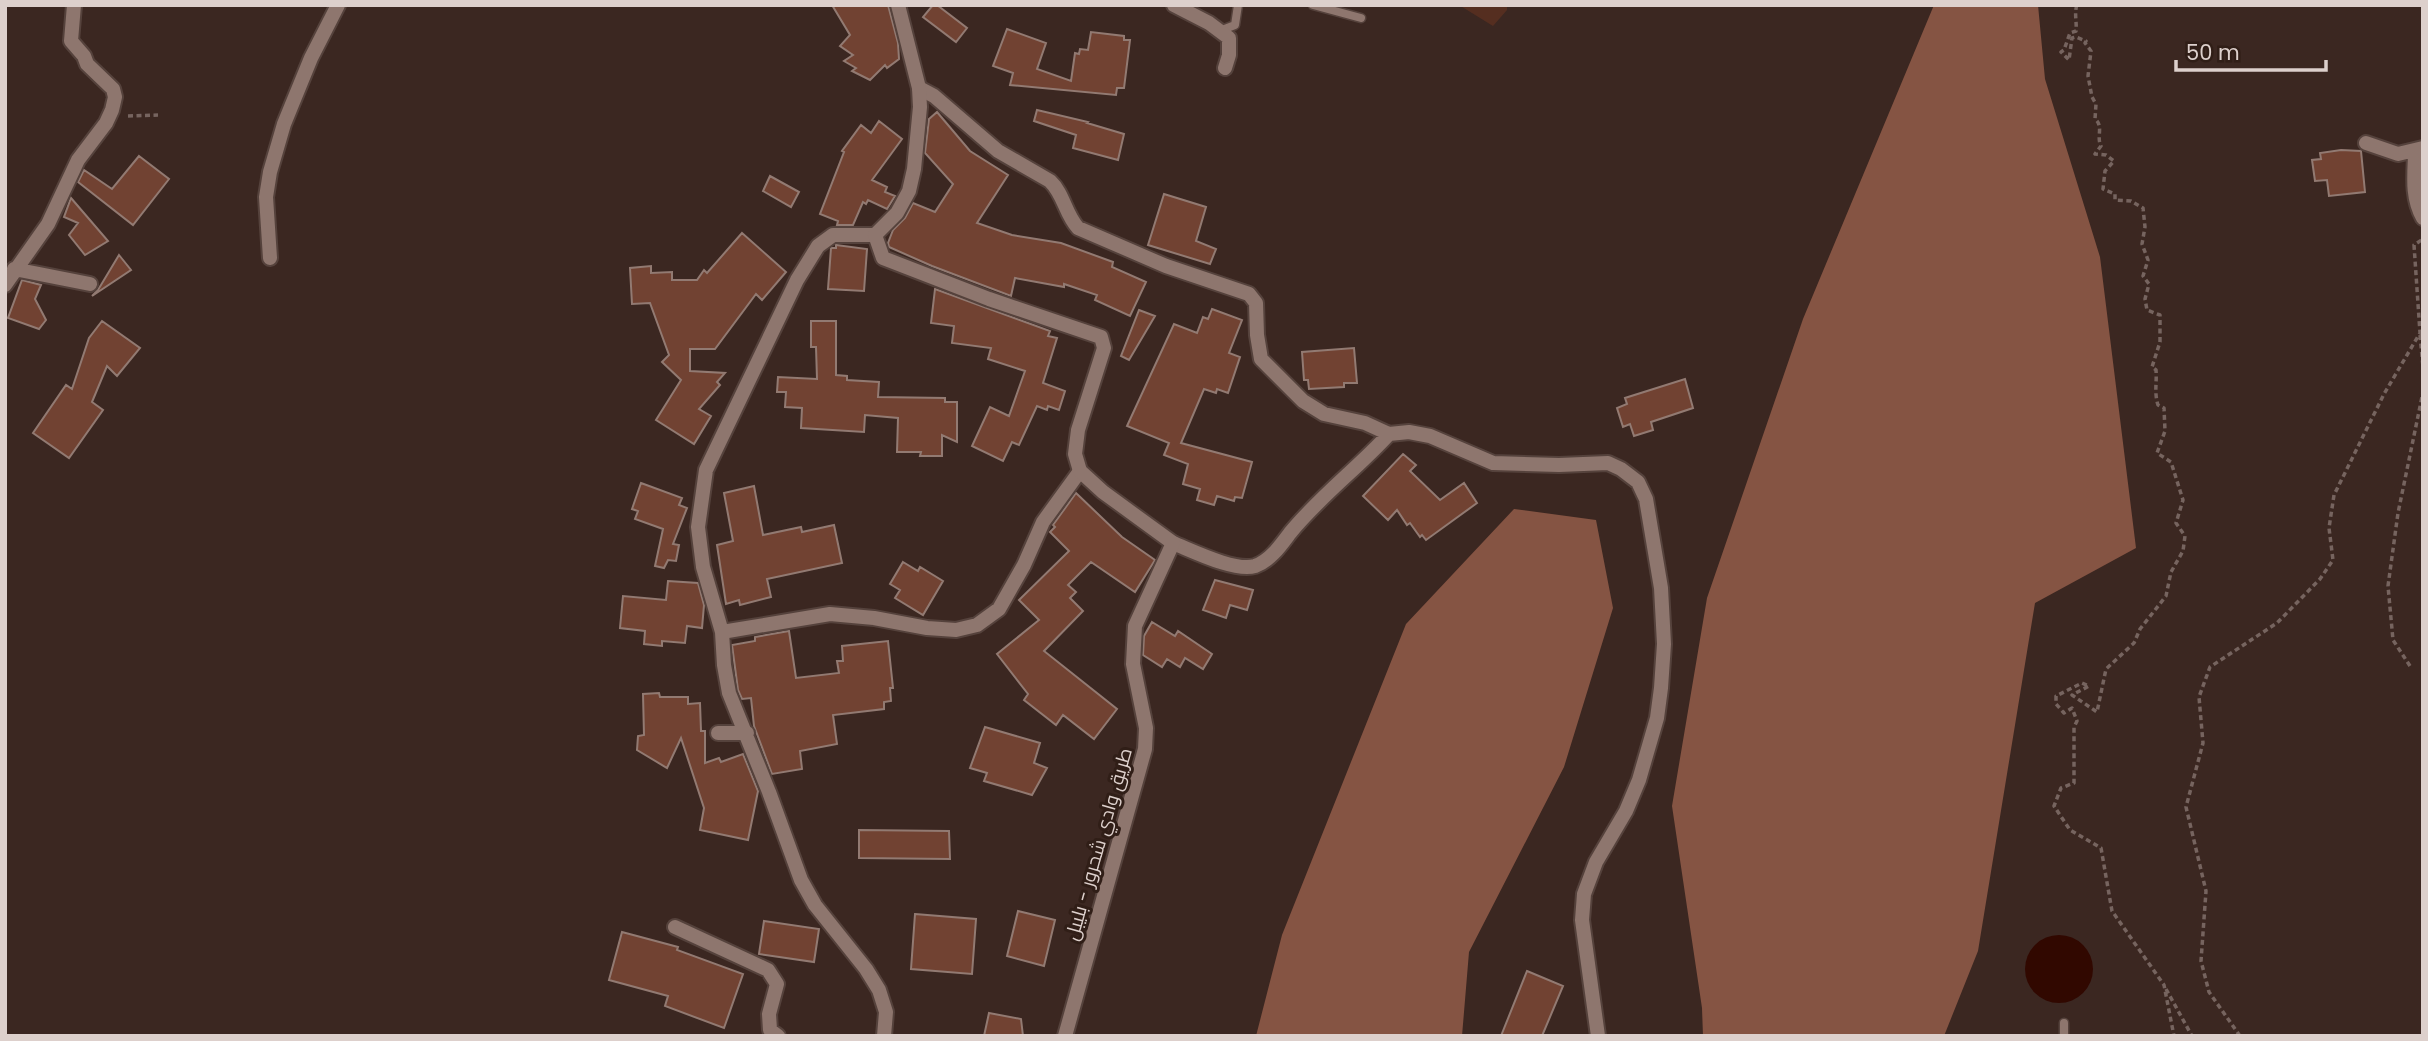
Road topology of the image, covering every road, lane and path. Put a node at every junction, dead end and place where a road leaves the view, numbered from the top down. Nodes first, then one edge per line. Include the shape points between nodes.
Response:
1 (74, 5) edge
2 (338, 5) edge
3 (898, 5) edge
4 (1174, 5) edge
5 (1238, 5) edge
6 (1313, 5) edge
7 (2077, 5) edge
8 (1361, 18) dead end
9 (1222, 30) junction
10 (1225, 68) dead end
11 (919, 88) junction
12 (158, 115) dead end
13 (106, 123) junction
14 (2366, 143) dead end
15 (2423, 151) edge
16 (2423, 218) edge
17 (875, 235) junction
18 (2423, 239) edge
19 (270, 258) dead end
20 (14, 269) junction
21 (90, 284) dead end
22 (5, 285) edge
23 (2420, 333) junction
24 (2423, 367) edge
25 (2423, 392) edge
26 (1390, 434) junction
27 (1080, 471) junction
28 (1173, 543) junction
29 (722, 632) junction
30 (2410, 666) dead end
31 (718, 733) dead end
32 (747, 733) junction
33 (675, 927) dead end
34 (2164, 985) junction
35 (2064, 1023) dead end
36 (778, 1036) edge
37 (884, 1036) edge
38 (1065, 1036) edge
39 (1598, 1036) edge
40 (2064, 1036) edge
41 (2174, 1036) edge
42 (2192, 1036) edge
43 (2240, 1036) edge

1 - 13 street via 71,41 113,89 114,104
2 - 19 street via 284,124 270,172 266,197
3 - 11 street
4 - 9 street
5 - 9 lane via 1235,24
6 - 8 lane
7 - 34 path via 2076,31 2070,33 2061,52 2069,61 2072,38 2086,41 2091,51 2088,76 2096,104 2095,120 2101,129 2101,146 2095,154 2114,161 2105,171 2103,189 2115,194 2115,200 2143,208 2142,244 2148,260 2143,276 2149,284 2145,299 2147,310 2160,314 2160,342 2152,367 2158,405 2164,408 2165,431 2157,453 2171,462 2183,500 2176,523 2185,536 2166,596 2134,643 2106,669 2097,712 2072,695 2089,686 2082,683 2056,696 2056,704 2064,713 2072,708 2077,721 2074,783 2061,788 2054,806 2070,830 2101,848 2112,911
9 - 10 street via 1229,38
11 - 17 street via 909,191 897,213
11 - 26 street via 998,151 1050,181 1078,228 1166,266 1249,294 1256,303 1261,359 1303,401 1324,414
12 - 13 path via 126,116
13 - 20 street via 78,160 48,224
14 - 15 street via 2398,154
15 - 16 street via 2415,156 2414,174 2416,207
17 - 27 street via 883,258 1101,337 1104,348 1078,430
17 - 29 street via 832,235 818,246 797,280 706,470 698,527 703,567
18 - 23 path via 2414,245
20 - 21 street
20 - 22 street
23 - 24 path
23 - 43 path via 2334,495 2329,528 2333,560 2277,623 2210,667 2199,697 2203,743 2186,807 2206,891 2201,961 2208,992
25 - 30 path via 2388,586 2393,640
26 - 28 street via 1260,564 1218,561
26 - 39 street via 1430,436 1493,463 1608,463 1638,482 1646,499 1661,588 1661,688 1639,780 1584,894 1582,920
27 - 28 street
27 - 29 street via 1043,522 999,609 977,625 956,630 927,628 830,614
28 - 38 street, طريق وادي شحرور - بليبل via 1135,626 1133,664 1146,728 1145,749
29 - 32 street via 729,693
31 - 32 street
32 - 37 street via 801,880 879,990 886,1012
33 - 36 street via 768,970 777,984 770,1030
34 - 41 path
34 - 42 path
35 - 40 lane

